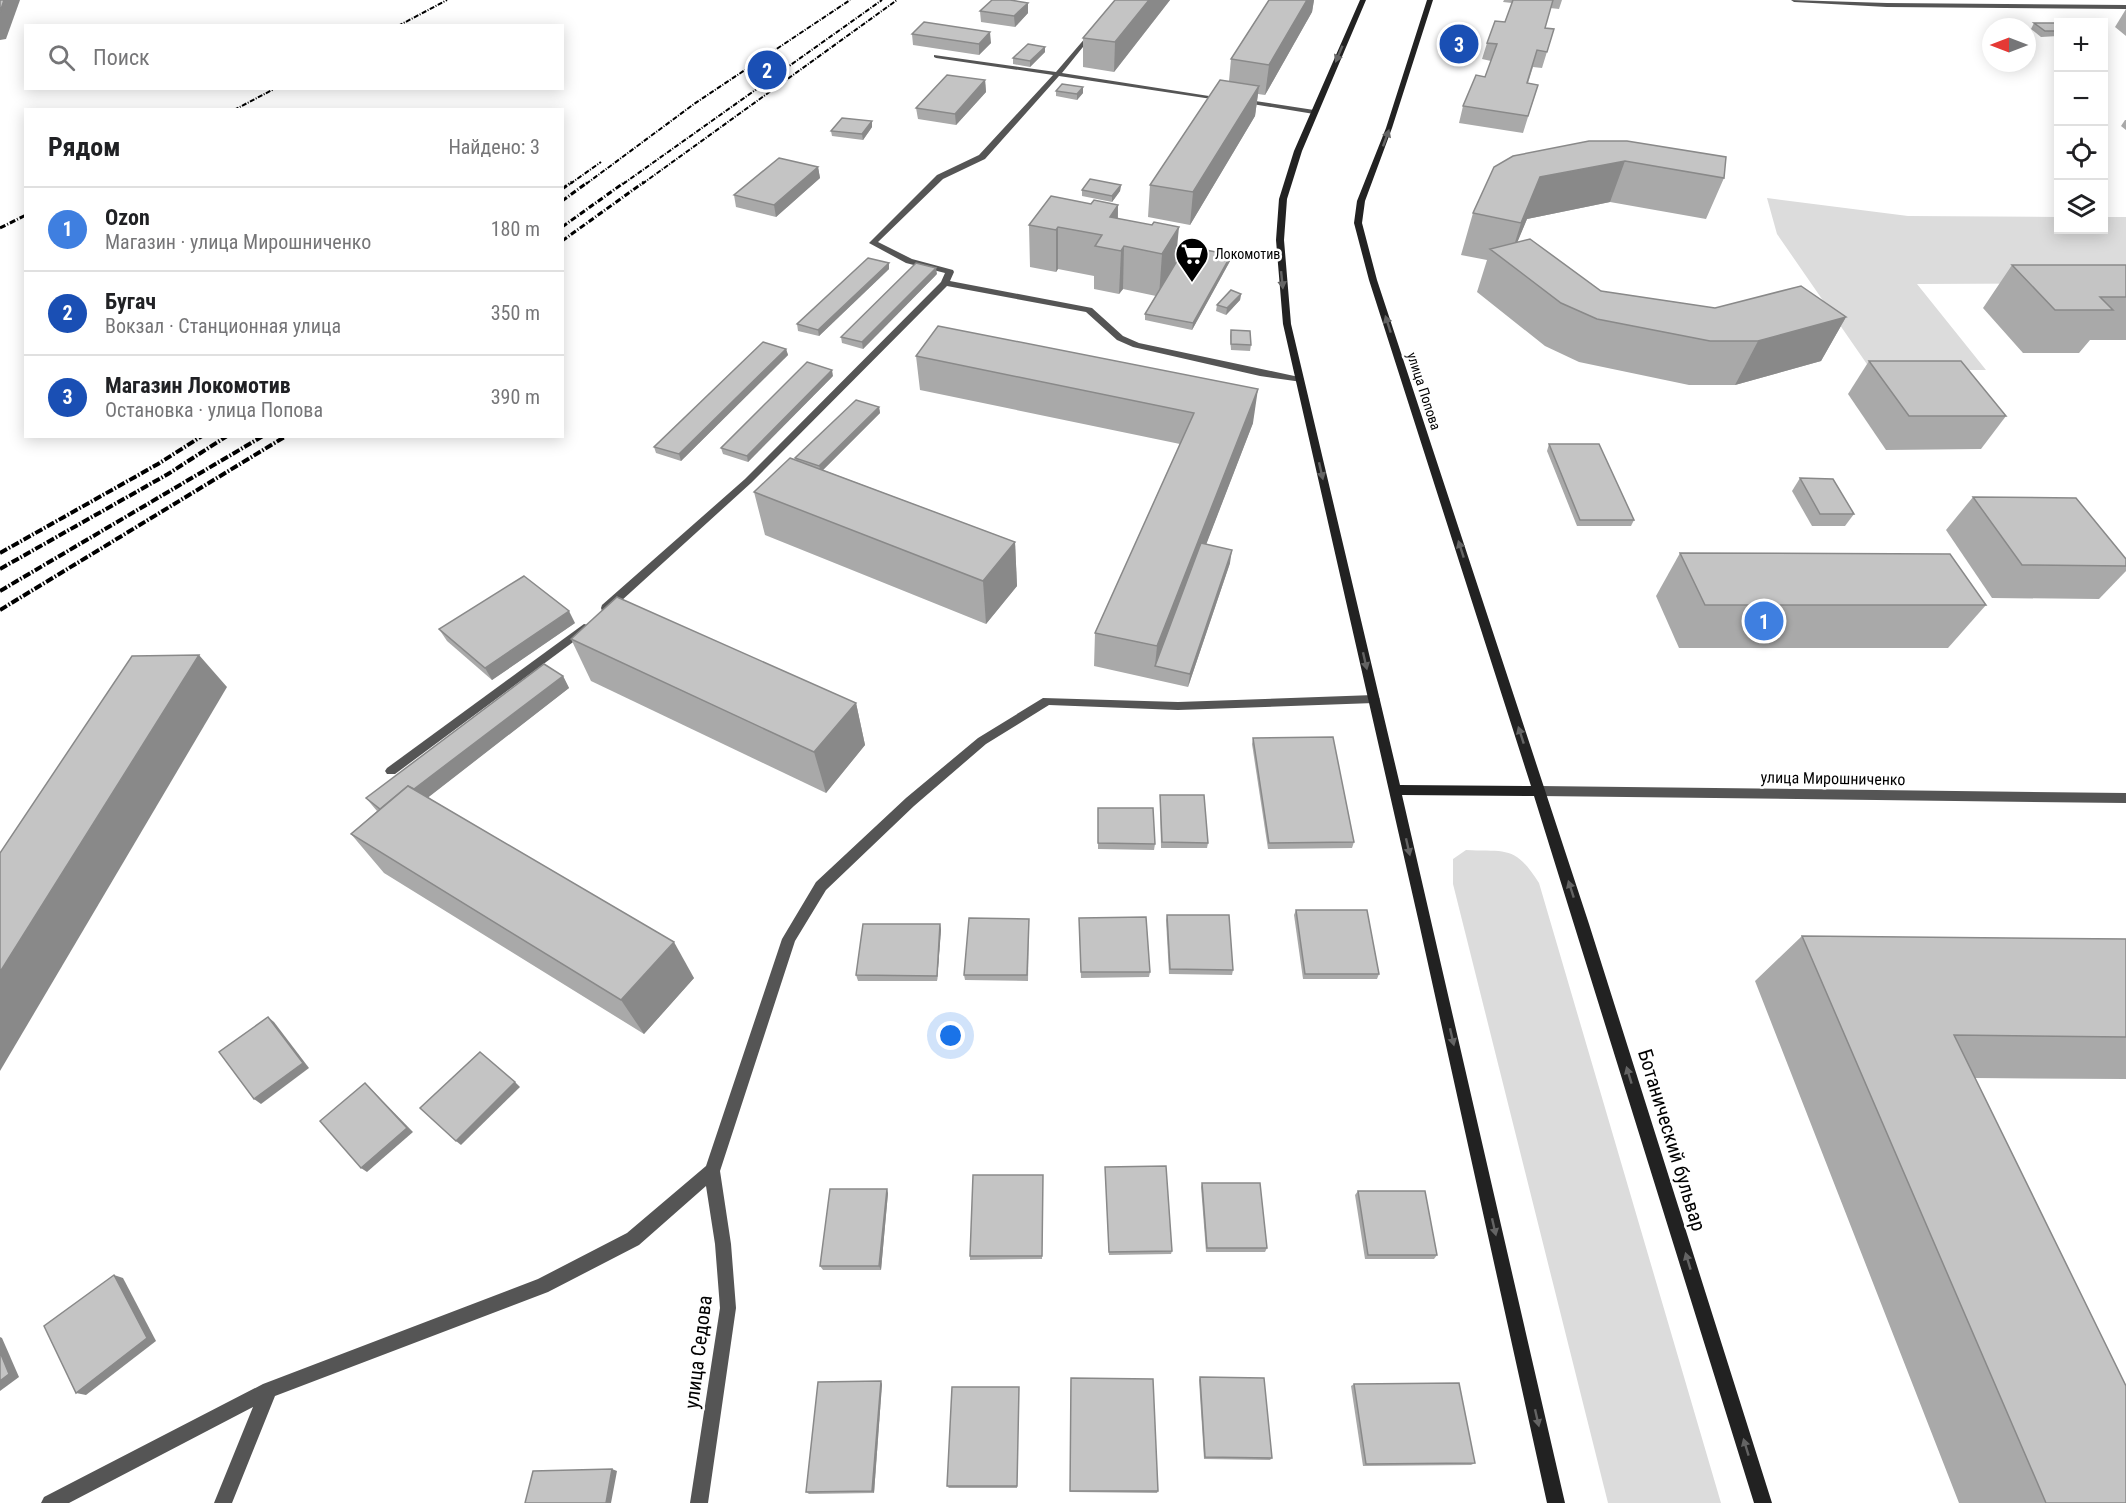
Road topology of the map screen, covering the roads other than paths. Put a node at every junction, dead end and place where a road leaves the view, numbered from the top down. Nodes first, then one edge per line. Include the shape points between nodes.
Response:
1 (1363, 0) edge
2 (1430, 0) edge
3 (1794, 0) edge
4 (2126, 7) edge
5 (1098, 25) edge
6 (936, 56) edge
7 (1056, 75) junction
8 (1314, 112) junction
9 (945, 283) junction
10 (1299, 380) junction
11 (1374, 699) junction
12 (391, 771) dead end
13 (1394, 790) junction
14 (1539, 790) junction
15 (2126, 798) edge
16 (712, 1171) junction
17 (269, 1390) junction
18 (50, 1503) edge
19 (223, 1503) edge
20 (699, 1503) edge
21 (1556, 1503) edge
22 (1763, 1503) edge

1 -> 8 street
14 -> 2 street, улица Попова via 1373,280 1358,223 1361,201
3 - 4 street via 1887,5
5 - 7 street
6 - 7 street
7 - 8 street
7 - 9 street via 982,157 940,177 873,243 909,261 950,272
8 -> 10 street via 1283,199 1280,240 1287,324
9 - 10 street via 1089,310 1120,338 1136,345
9 - 12 street via 748,481 578,633
10 -> 11 street
11 - 13 street
11 - 16 street via 1178,706 1047,701 982,741 821,886 789,939
13 - 14 street
13 -> 21 street
14 - 15 street, улица Мирошниченко
22 -> 14 street, Ботанический бульвар
16 - 17 street via 633,1239 542,1286
16 - 20 street, улица Седова via 728,1308
17 - 18 street
17 - 19 street

